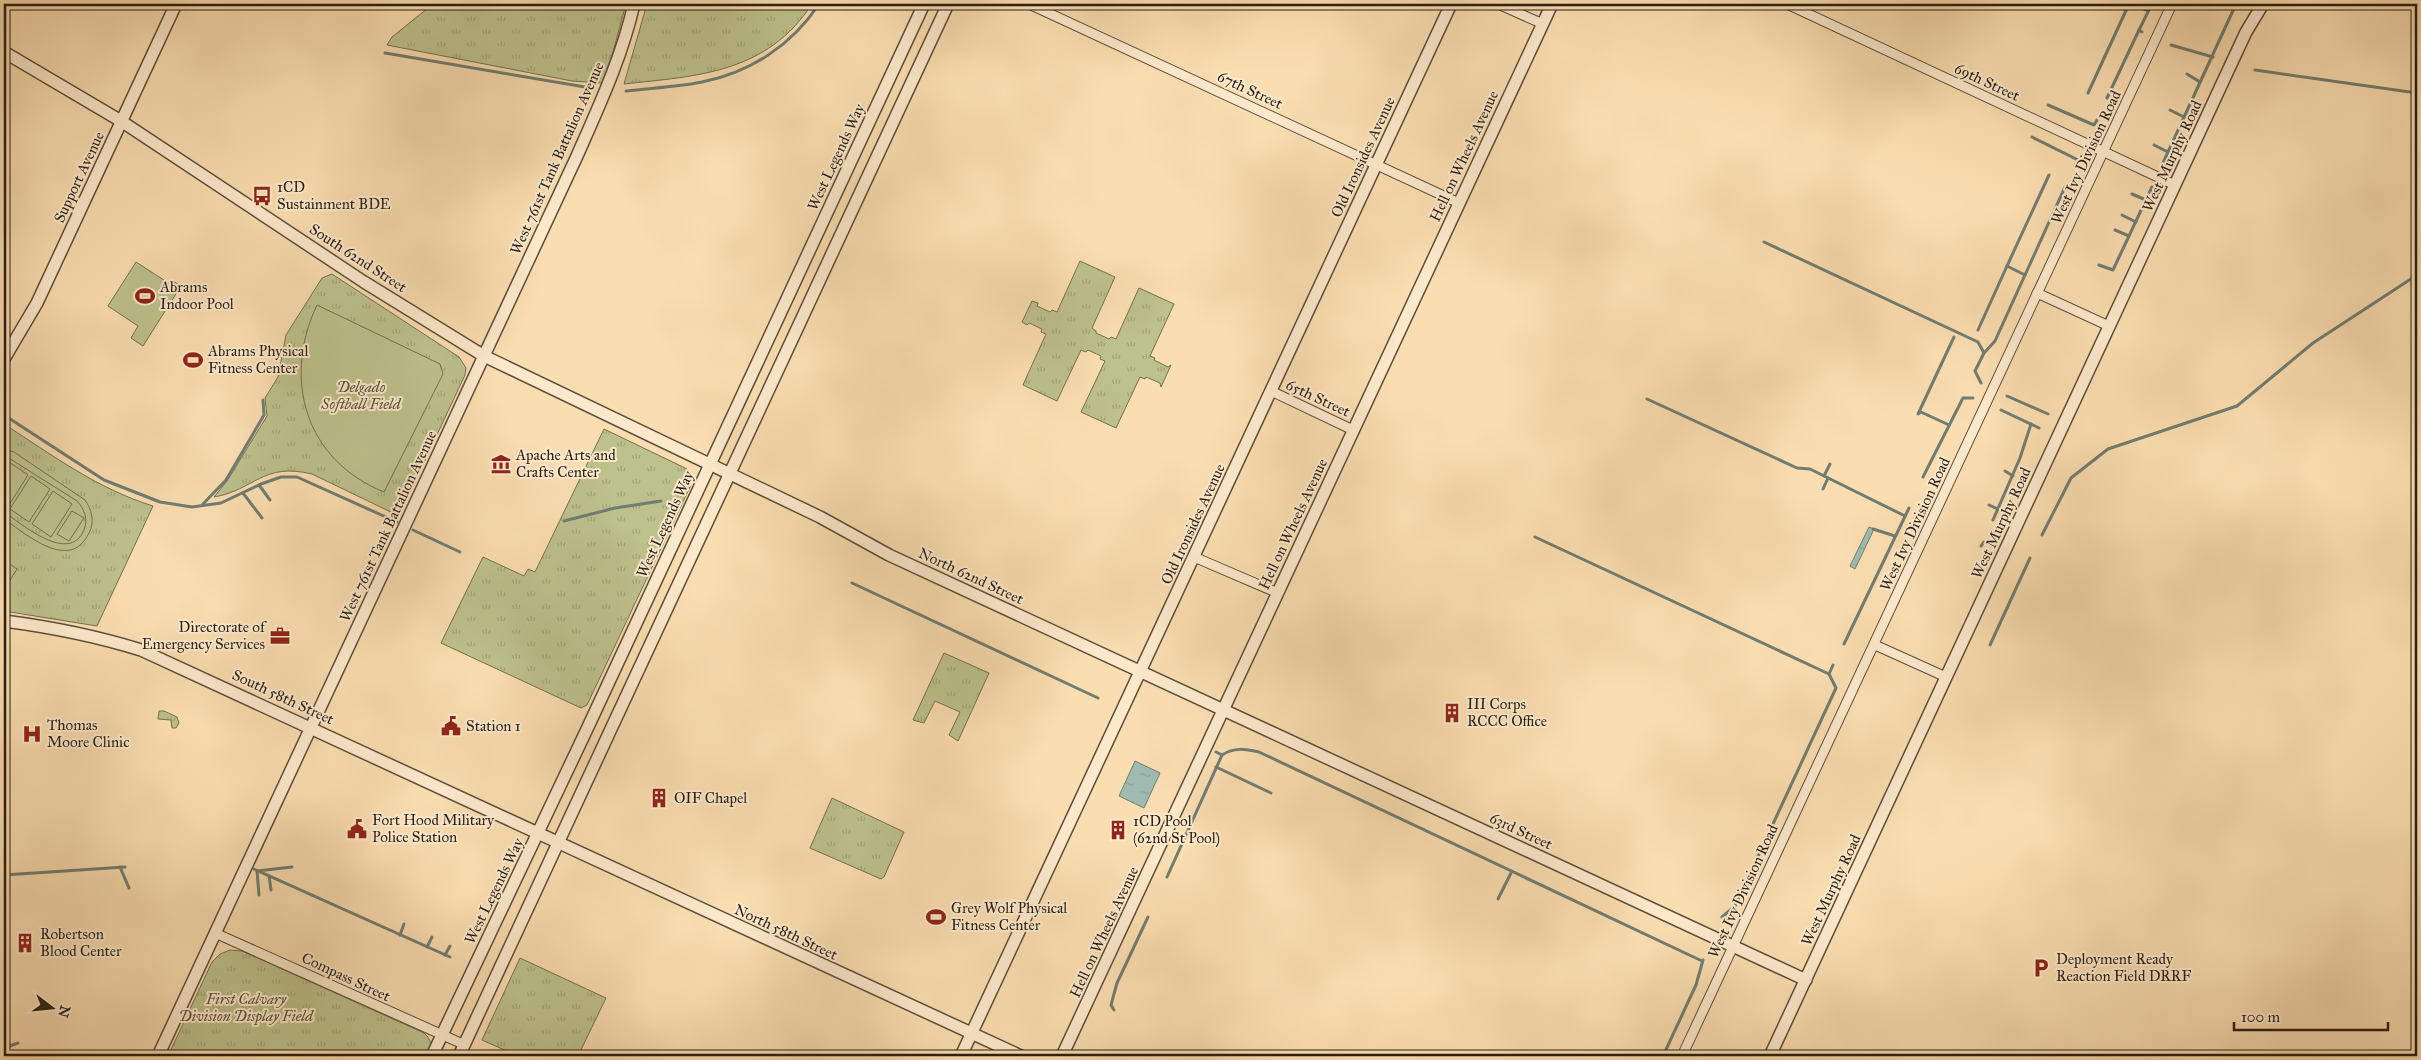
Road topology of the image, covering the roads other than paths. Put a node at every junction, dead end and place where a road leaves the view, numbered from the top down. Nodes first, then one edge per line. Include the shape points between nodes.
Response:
1 (176, 4) edge
2 (634, 4) edge
3 (924, 4) edge
4 (948, 4) edge
5 (1029, 4) edge
6 (1451, 4) edge
7 (1498, 4) edge
8 (1552, 4) edge
9 (1787, 4) edge
10 (2172, 4) edge
11 (2262, 5) edge
12 (1542, 24) junction
13 (4, 52) edge
14 (121, 121) junction
15 (2103, 152) junction
16 (1376, 163) junction
17 (2174, 186) junction
18 (1459, 203) junction
19 (2037, 293) junction
20 (2109, 326) junction
21 (484, 356) junction
22 (4, 360) edge
23 (1271, 391) junction
24 (1354, 430) junction
25 (710, 464) junction
26 (730, 474) junction
27 (1194, 556) junction
28 (1278, 593) junction
29 (4, 621) edge
30 (1875, 645) junction
31 (1140, 671) junction
32 (1946, 677) junction
33 (1223, 709) junction
34 (310, 727) junction
35 (538, 833) junction
36 (560, 843) junction
37 (215, 933) junction
38 (1732, 947) junction
39 (1806, 980) junction
40 (442, 1034) junction
41 (971, 1034) junction
42 (465, 1045) junction
43 (158, 1056) edge
44 (432, 1056) edge
45 (460, 1056) edge
46 (960, 1056) edge
47 (1021, 1056) edge
48 (1062, 1056) edge
49 (1682, 1056) edge
50 (1770, 1056) edge

1 - 14 street, Support Avenue
2 - 21 street, West 761st Tank Battalion Avenue via 610,83
3 - 25 street, West Legends Way
4 - 26 street
5 - 16 street, 67th Street
6 - 16 street, Old Ironsides Avenue
7 - 12 street
8 - 12 street, Hell on Wheels Avenue
9 - 15 street, 69th Street
10 - 15 street, West Ivy Division Road
11 - 17 street, West Murphy Road via 2246,32
12 - 18 street, Hell on Wheels Avenue
13 - 14 street, South 62nd Street
14 - 21 street, South 62nd Street via 364,282
14 - 22 street, Support Avenue via 37,303
15 - 17 street, 69th Street
15 - 19 street, West Ivy Division Road
16 - 18 street, 67th Street
16 - 23 street, Old Ironsides Avenue
17 - 20 street, West Murphy Road
18 - 24 street, Hell on Wheels Avenue
19 - 20 street
19 - 30 street, West Ivy Division Road
20 - 32 street, West Murphy Road
21 - 25 street, South 62nd Street
21 - 34 street, West 761st Tank Battalion Avenue
23 - 24 street, 65th Street
23 - 27 street, Old Ironsides Avenue
24 - 28 street, Hell on Wheels Avenue
25 - 26 street, North 62nd Street
25 - 35 street, West Legends Way
26 - 31 street, North 62nd Street via 820,517 889,555
26 - 36 street
27 - 28 street
27 - 31 street, Old Ironsides Avenue
28 - 33 street, Hell on Wheels Avenue
29 - 34 street, South 58th Street via 101,637 141,650
30 - 32 street
30 - 38 street, West Ivy Division Road
31 - 33 street, North 62nd Street
31 - 41 street, Old Ironsides Avenue
32 - 39 street, West Murphy Road
33 - 38 street, 63rd Street
33 - 48 street, Hell on Wheels Avenue
34 - 35 street, South 58th Street
34 - 37 street, West 761st Tank Battalion Avenue
35 - 36 street, North 58th Street
35 - 40 street, West Legends Way
36 - 41 street, North 58th Street
36 - 42 street
37 - 40 street, Compass Street
37 - 43 street, West 761st Tank Battalion Avenue
38 - 39 street, 63rd Street
38 - 49 street, West Ivy Division Road
39 - 50 street, West Murphy Road
40 - 42 street, Compass Street
40 - 44 street, West Legends Way
41 - 46 street, Old Ironsides Avenue
41 - 47 street, North 58th Street
42 - 45 street

